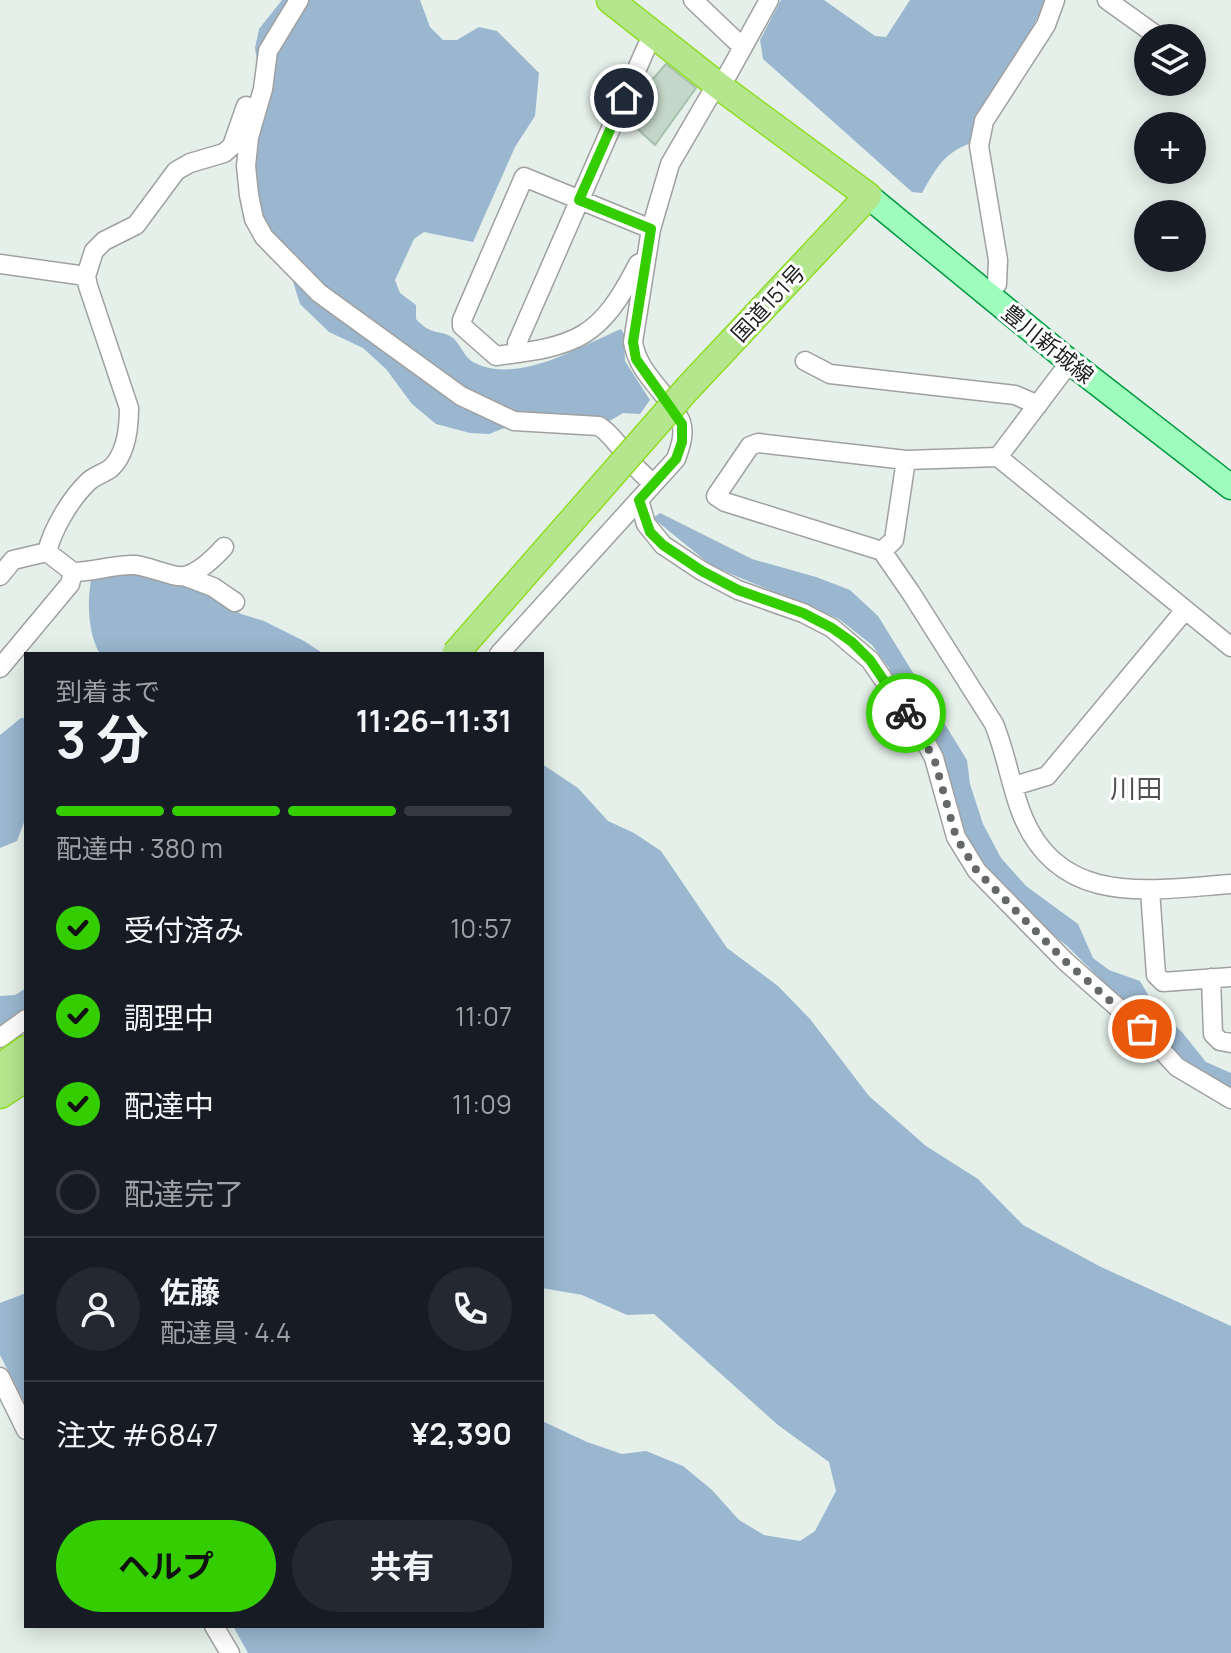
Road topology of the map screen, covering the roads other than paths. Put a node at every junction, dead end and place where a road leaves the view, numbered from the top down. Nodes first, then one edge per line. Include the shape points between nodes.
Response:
1 (299, 0) edge
2 (610, 0) edge
3 (693, 0) edge
4 (769, 0) edge
5 (1055, 0) edge
6 (1107, 0) edge
7 (1140, 24) edge
8 (655, 36) junction
9 (743, 46) junction
10 (265, 75) junction
11 (719, 86) junction
12 (868, 196) junction
13 (579, 200) junction
14 (651, 229) junction
15 (645, 261) junction
16 (0, 264) edge
17 (86, 276) junction
18 (989, 295) junction
19 (519, 353) junction
20 (805, 361) dead end
21 (1070, 362) junction
22 (1038, 405) junction
23 (998, 457) junction
24 (906, 460) junction
25 (654, 483) junction
26 (1231, 487) edge
27 (639, 500) junction
28 (224, 547) dead end
29 (882, 551) junction
30 (47, 552) junction
31 (73, 572) junction
32 (0, 576) edge
33 (184, 576) junction
34 (235, 602) dead end
35 (1185, 610) junction
36 (1231, 647) edge
37 (457, 652) edge
38 (501, 652) edge
39 (0, 668) edge
40 (1014, 786) junction
41 (1231, 884) edge
42 (1150, 890) junction
43 (1231, 977) edge
44 (1211, 978) junction
45 (24, 1020) edge
46 (0, 1038) edge
47 (1231, 1043) edge
48 (24, 1050) edge
49 (0, 1067) edge
50 (24, 1079) edge
51 (0, 1095) edge
52 (1231, 1099) edge
53 (0, 1377) edge
54 (24, 1426) edge
55 (215, 1628) edge
56 (230, 1653) edge

1 - 10 street via 268,51
2 - 8 highway
3 - 9 street
4 - 9 street
5 - 18 street via 1046,25 984,121 979,146 998,260 997,284
6 - 7 street
8 - 11 highway
8 - 13 street
9 - 11 street
10 - 17 street via 248,100 232,146 176,171 136,225 94,251
10 - 25 street via 249,137 249,195 254,219 285,260 319,293 461,396 514,421 599,426
11 - 12 highway
11 - 14 street via 670,164
12 - 18 main road, 豊川新城線
12 - 37 highway, 国道151号, bridge via 688,388
13 - 14 street
13 - 19 street via 517,343
13 - 19 street via 524,177 462,320 462,326 496,356
14 - 15 street
15 - 19 street via 598,326 576,339
15 - 25 street via 633,342 636,359 682,424 676,459
16 - 17 street
17 - 30 street via 129,417 115,465 80,492
18 - 21 main road, 豊川新城線
20 - 22 street via 830,374 1015,395
21 - 22 street
21 - 26 main road, 豊川新城線
22 - 23 street
23 - 24 street
23 - 35 street
24 - 29 street via 894,540
24 - 29 street via 758,443 750,446 716,496
25 - 27 street
27 - 38 street
27 - 52 street via 646,524 663,545 738,590 832,628 870,660 934,758 956,837 977,871 1177,1067
28 - 33 street
29 - 40 street via 994,724
30 - 31 street
30 - 32 street via 13,560
31 - 33 street via 137,565
31 - 39 street via 70,584
33 - 34 street
35 - 36 street
35 - 40 street via 1047,776
40 - 42 street via 1031,835 1071,874 1093,885
41 - 42 street
42 - 44 street via 1156,975 1163,982
43 - 44 street
44 - 47 street via 1213,1034
45 - 46 street
48 - 49 highway
50 - 51 highway
53 - 54 street
55 - 56 street

